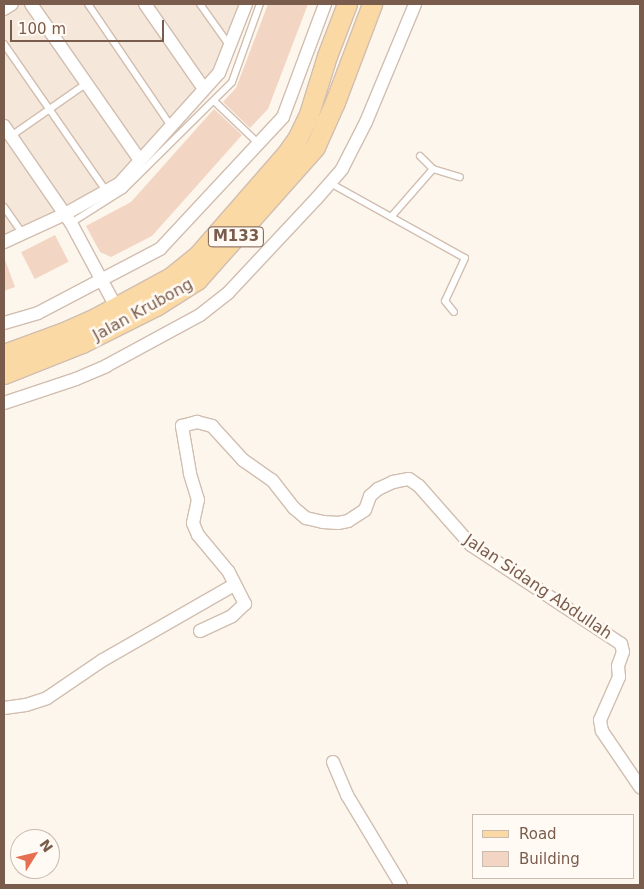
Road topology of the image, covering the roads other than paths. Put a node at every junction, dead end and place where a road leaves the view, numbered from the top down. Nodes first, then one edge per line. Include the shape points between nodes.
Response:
1 (12, 4) edge
2 (31, 4) edge
3 (88, 4) edge
4 (145, 4) edge
5 (200, 4) edge
6 (246, 4) edge
7 (260, 4) edge
8 (326, 4) edge
9 (347, 4) edge
10 (352, 4) edge
11 (362, 4) edge
12 (372, 4) edge
13 (415, 4) edge
14 (4, 9) edge
15 (4, 44) edge
16 (229, 45) junction
17 (327, 56) junction
18 (347, 66) junction
19 (87, 83) junction
20 (204, 89) junction
21 (214, 101) junction
22 (49, 110) junction
23 (171, 126) junction
24 (7, 131) edge
25 (258, 143) junction
26 (420, 156) dead end
27 (140, 160) junction
28 (433, 168) junction
29 (460, 177) dead end
30 (330, 183) junction
31 (106, 191) junction
32 (4, 207) edge
33 (391, 217) junction
34 (68, 218) junction
35 (23, 234) junction
36 (4, 242) edge
37 (102, 280) junction
38 (116, 307) junction
39 (454, 312) dead end
40 (4, 323) edge
41 (4, 354) edge
42 (4, 374) edge
43 (4, 403) edge
44 (234, 585) junction
45 (200, 631) dead end
46 (4, 708) edge
47 (333, 762) dead end
48 (640, 786) edge
49 (400, 885) edge

1 - 14 street
2 - 19 street
3 - 23 lane
4 - 20 street
5 - 16 lane
6 - 16 street
7 - 21 lane via 232,82
8 - 25 street via 283,117
9 - 17 main road, Jalan Krubong / M133
10 - 17 main road
11 - 18 main road via 354,24
12 - 18 main road, Jalan Krubong / M133
13 - 30 street via 353,150
15 - 22 lane
16 - 20 street via 219,73
17 - 38 main road, Jalan Krubong / M133 via 308,114 287,153 198,255 182,269
18 - 42 main road, Jalan Krubong / M133 via 315,147 197,280 156,306 82,343
19 - 22 lane
19 - 27 street
20 - 23 street
21 - 25 lane
21 - 34 lane via 123,190
22 - 24 lane
22 - 31 lane
23 - 27 street
24 - 34 street
25 - 37 street via 160,250
26 - 28 lane
27 - 31 street via 119,184
28 - 29 lane
28 - 33 lane
30 - 33 lane
30 - 43 street via 214,306 106,366
31 - 34 street
32 - 35 lane
33 - 39 lane via 465,258 446,302
34 - 35 street
34 - 37 street
35 - 36 street
37 - 38 street
37 - 40 street via 38,313
38 - 41 main road, Jalan Krubong / M133 via 64,332
44 - 45 street, Jalan Sidang Abdullah via 245,604 232,616
44 - 46 street via 103,660 47,698
44 - 48 street, Jalan Sidang Abdullah via 228,571 193,523 198,500 182,426 197,422 212,426 243,460 272,480 294,508 306,518 323,522 348,521 364,510 370,496 378,489 409,479 472,546 621,644 619,677 600,720 602,731
47 - 49 street via 347,795

